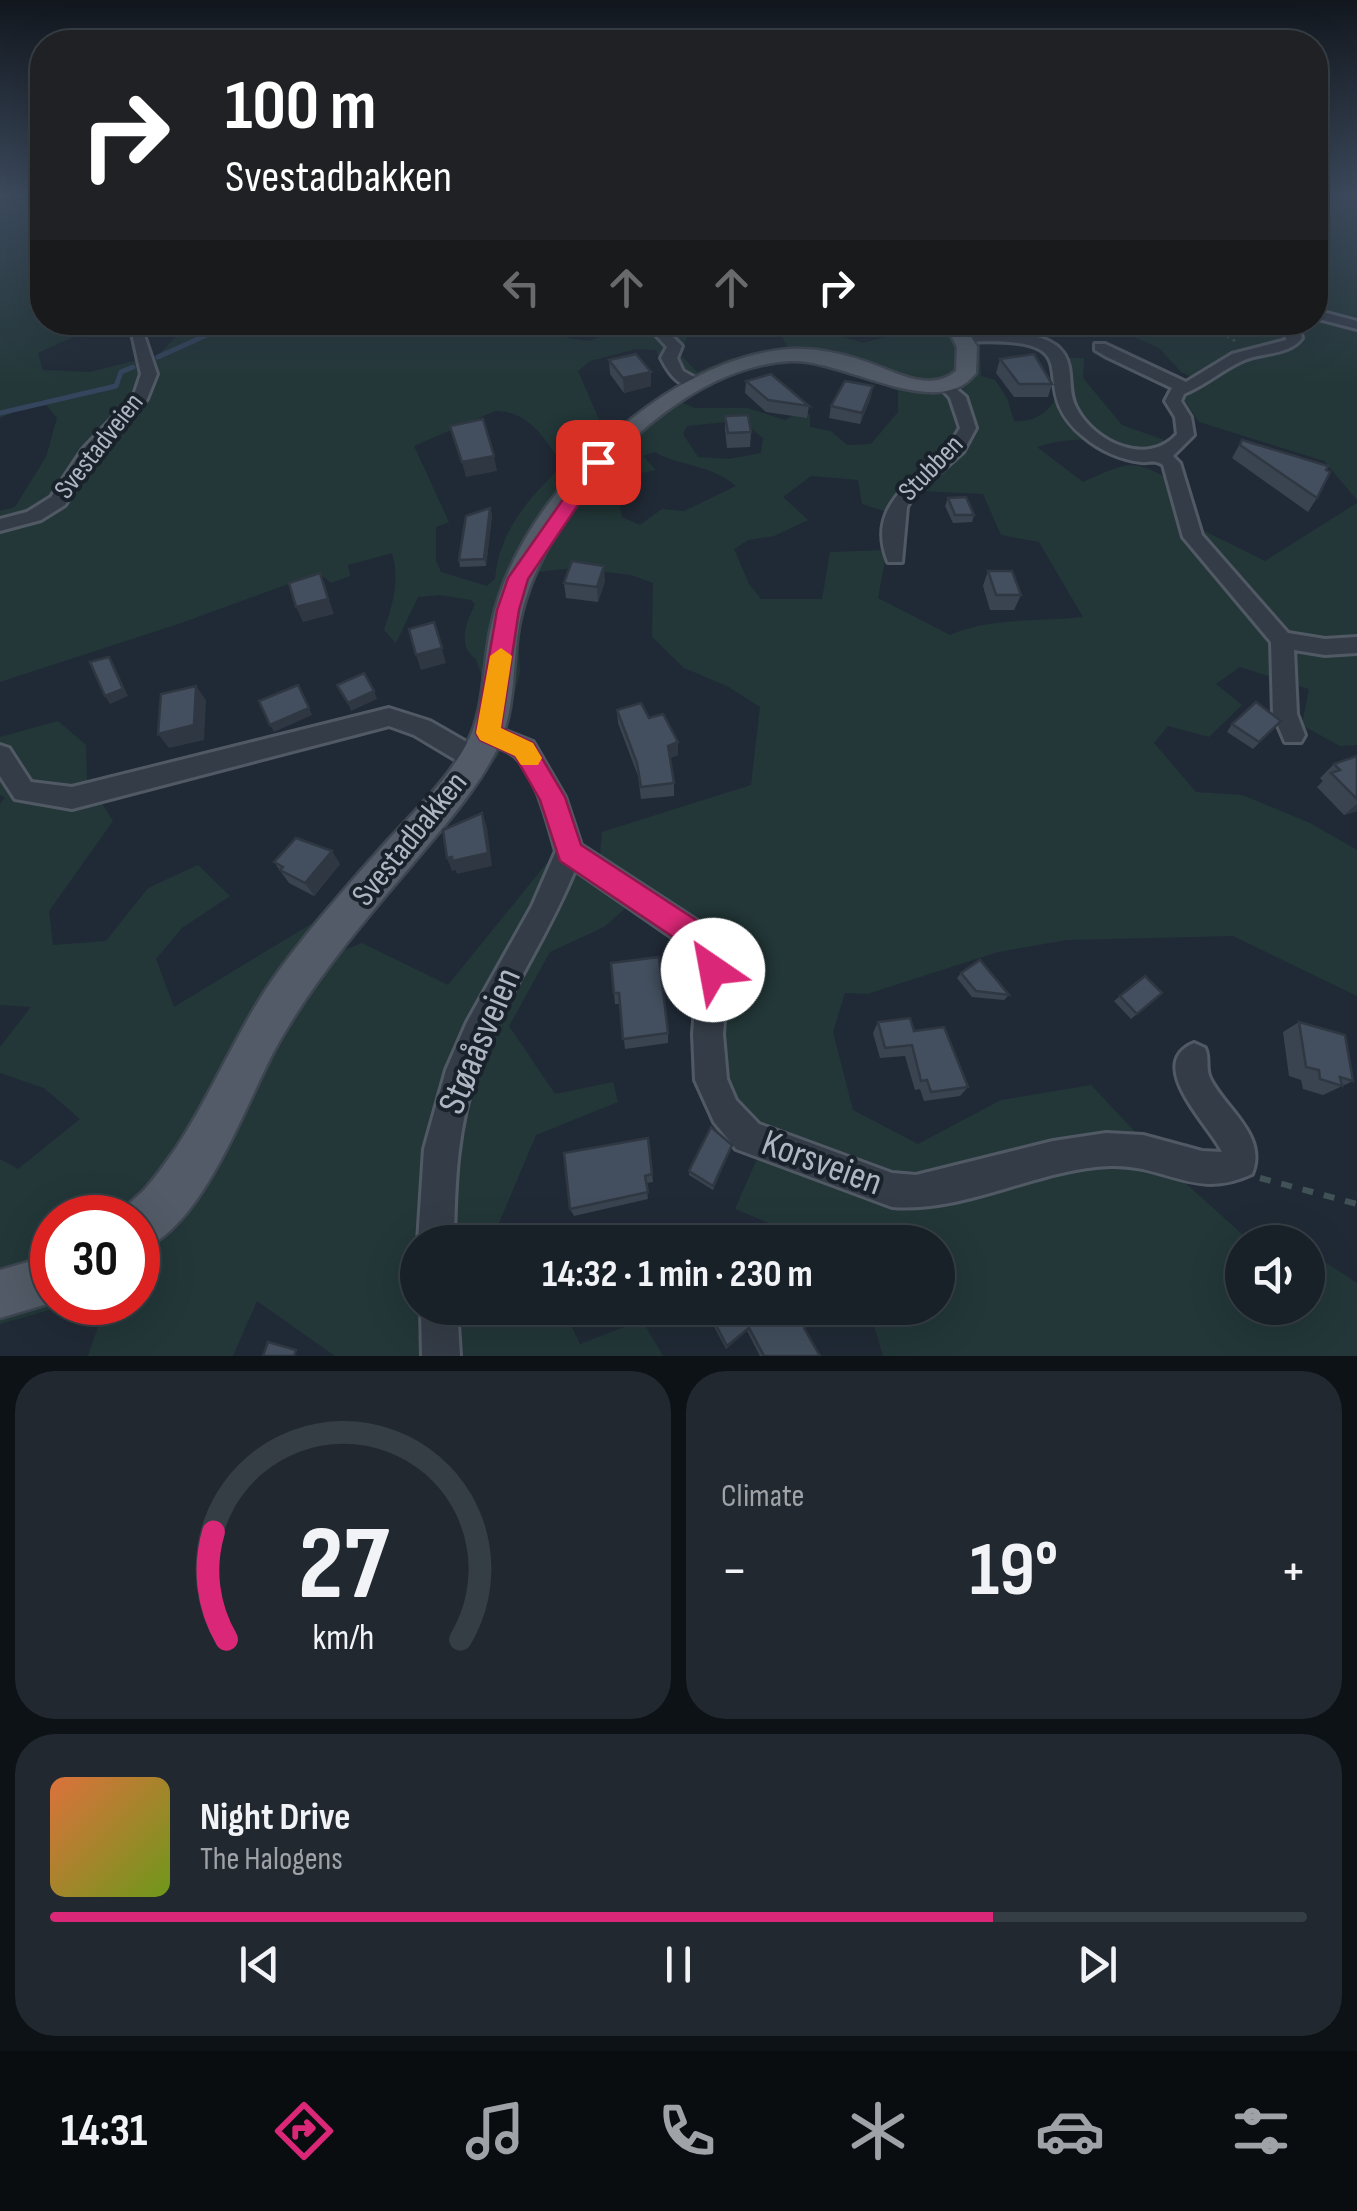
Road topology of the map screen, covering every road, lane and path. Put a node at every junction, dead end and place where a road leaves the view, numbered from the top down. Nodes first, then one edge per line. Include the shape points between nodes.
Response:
1 (1328, 318) edge
2 (1357, 326) edge
3 (137, 335) edge
4 (663, 335) edge
5 (961, 335) edge
6 (991, 335) edge
7 (1226, 335) edge
8 (1294, 335) edge
9 (1100, 347) dead end
10 (1251, 352) junction
11 (695, 384) junction
12 (947, 386) junction
13 (1184, 388) junction
14 (1162, 456) junction
15 (0, 524) edge
16 (894, 557) dead end
17 (1281, 640) junction
18 (1357, 644) edge
19 (1293, 735) dead end
20 (481, 746) junction
21 (0, 754) edge
22 (570, 852) junction
23 (1194, 1058) dead end
24 (1228, 1170) junction
25 (160, 1203) edge
26 (1357, 1204) edge
27 (435, 1225) edge
28 (30, 1285) edge
29 (0, 1294) edge
30 (440, 1325) edge
31 (441, 1356) edge

1 - 2 street
3 - 15 street, Svestadveien via 150,374 141,396 89,453 58,502
4 - 11 street via 675,346 669,358 674,370
5 - 12 main road via 970,355 966,373
6 - 14 street via 1046,346 1059,358 1066,405 1080,429 1122,451
7 - 10 path
8 - 10 street via 1291,342
9 - 13 street
10 - 13 street
11 - 12 main road, Svestadbakken via 750,361 806,355 913,386
11 - 20 main road, Svestadbakken via 598,462 518,578
12 - 16 street, Stubben via 963,406 968,428 958,446 897,500 890,526
13 - 14 street via 1172,401 1186,436
14 - 17 street via 1171,463 1193,538
17 - 18 street
17 - 19 street
20 - 21 street via 389,717 72,798 24,792
20 - 22 street via 524,750 552,797
20 - 25 main road, Svestadbakken via 290,988 186,1173
22 - 24 street, Korsveien via 706,950 713,970 710,1080 726,1111 760,1144 892,1190 916,1192 1124,1149
22 - 27 street, Støaåsveien via 461,1069 440,1150
23 - 24 street via 1198,1094 1241,1155
24 - 26 path
28 - 29 main road
30 - 31 street

